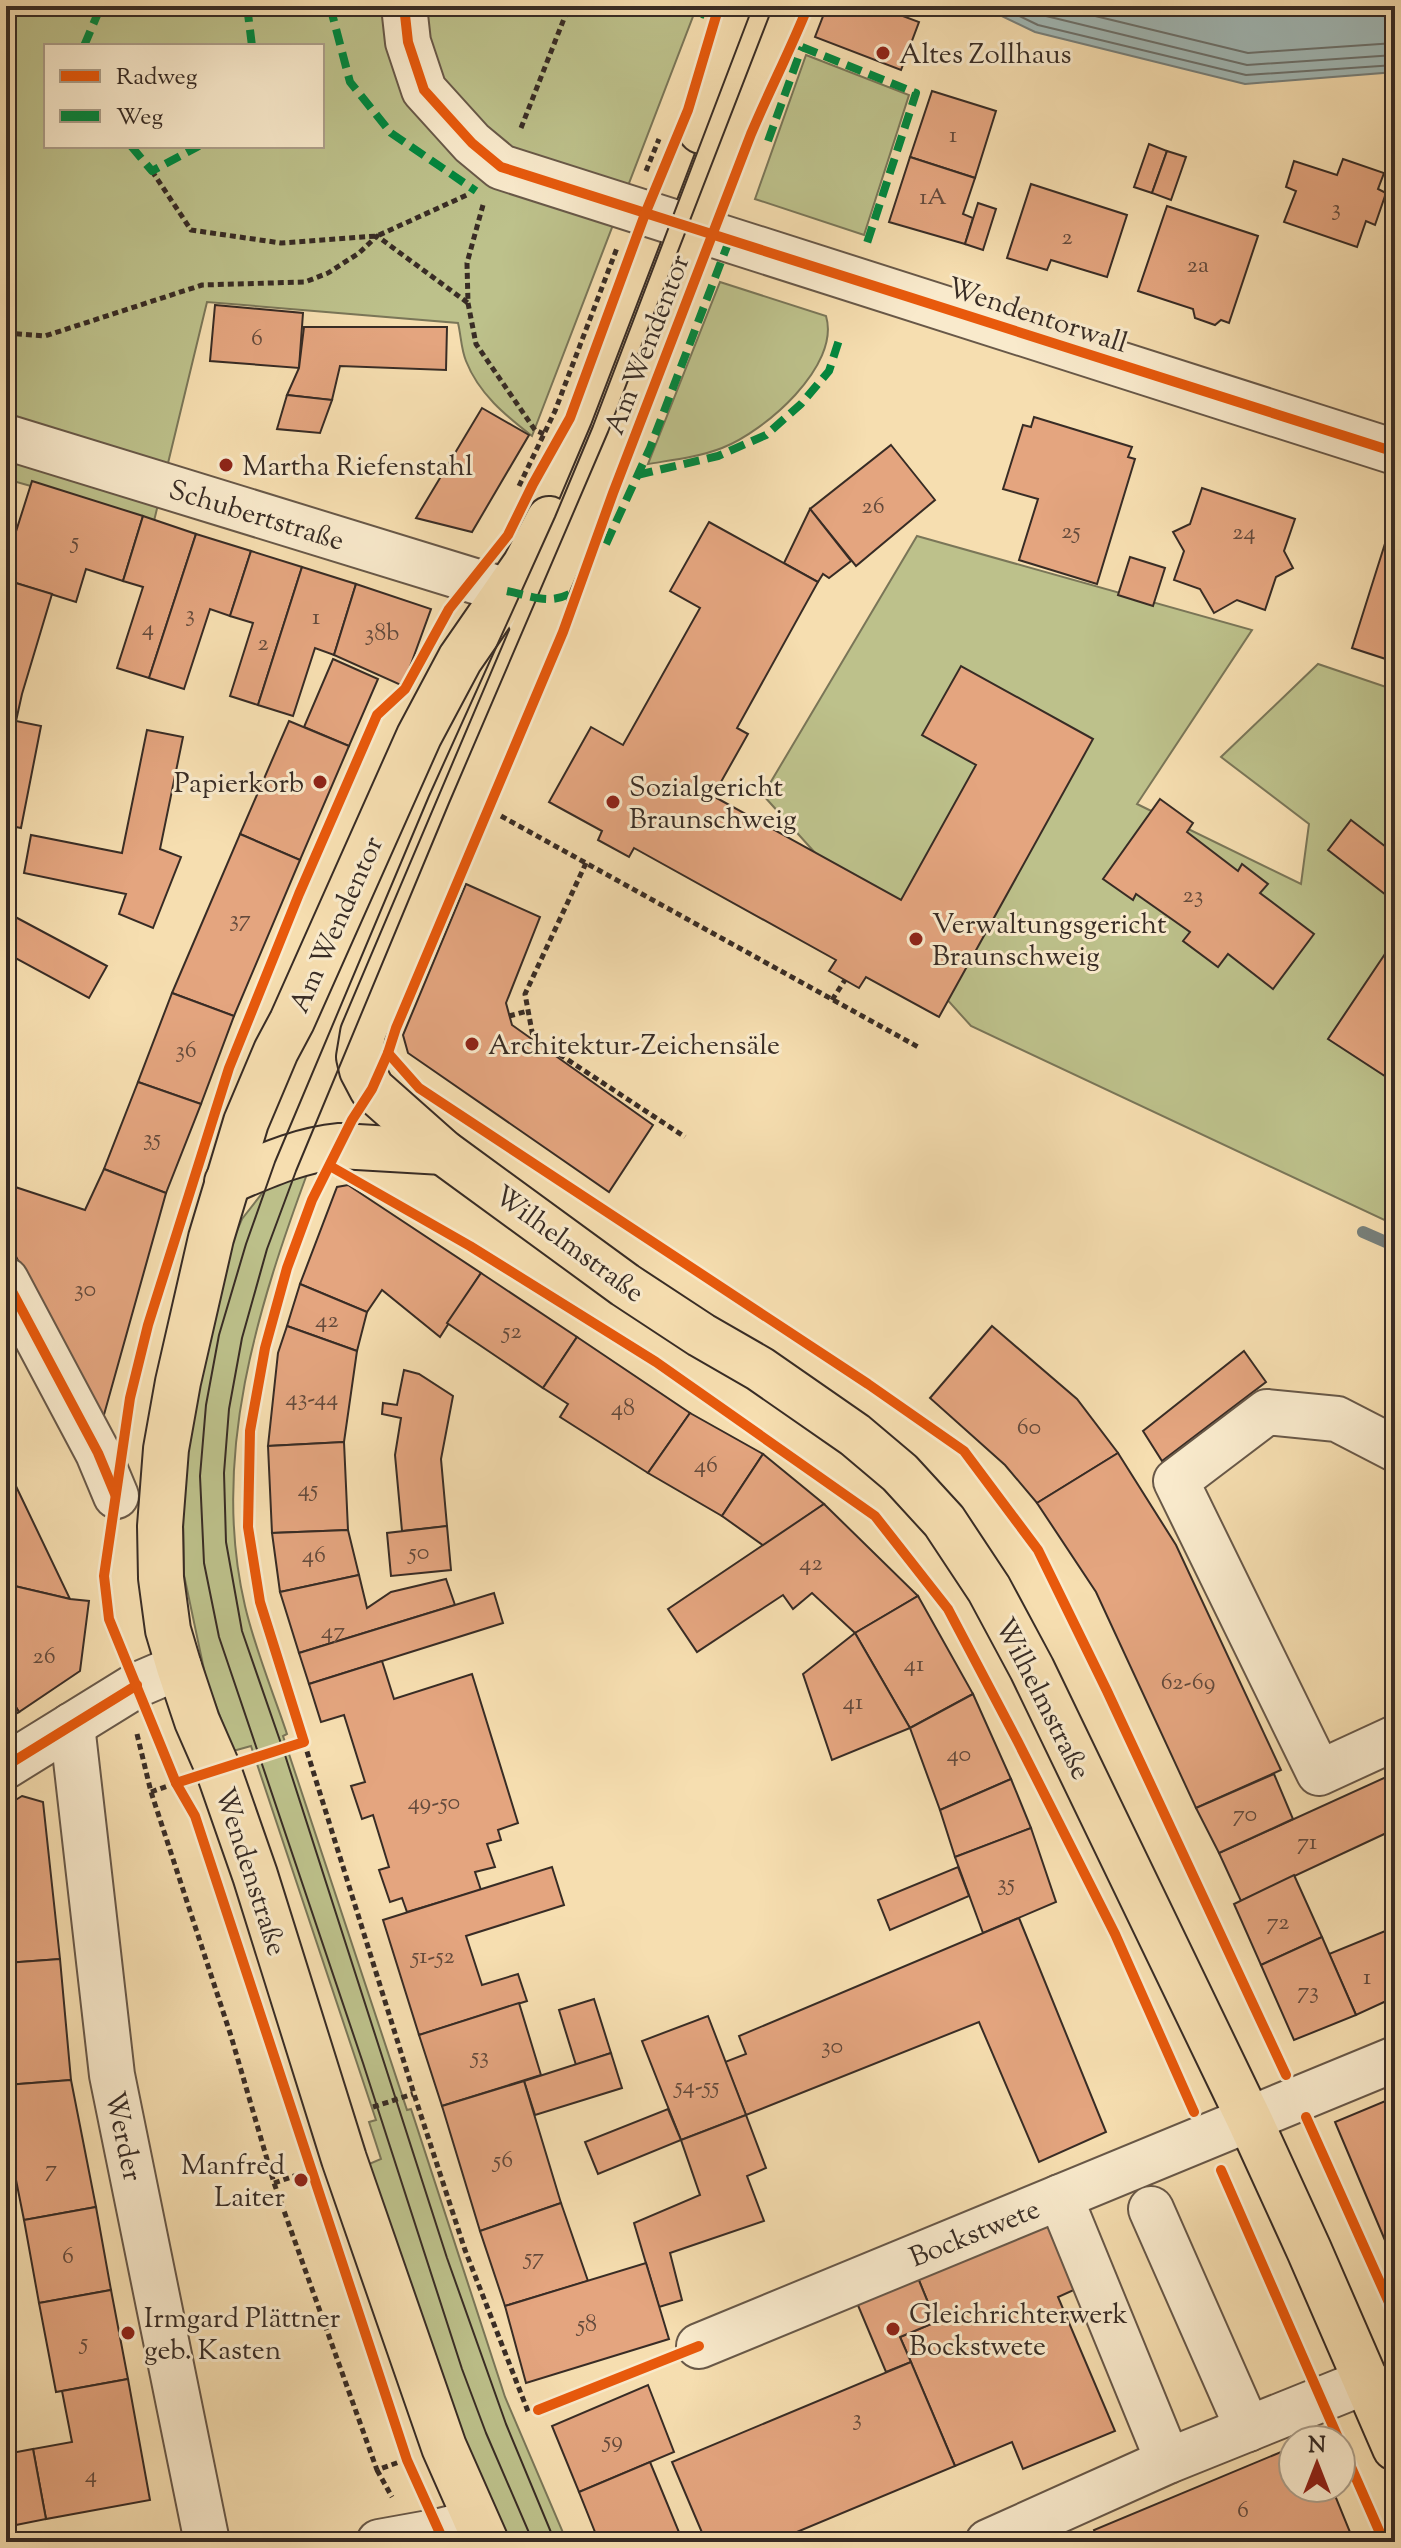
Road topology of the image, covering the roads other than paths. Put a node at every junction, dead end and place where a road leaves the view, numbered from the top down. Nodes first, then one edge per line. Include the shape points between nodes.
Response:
1 (404, 6) edge
2 (743, 6) edge
3 (783, 6) edge
4 (663, 220) junction
5 (6, 437) edge
6 (1395, 452) edge
7 (507, 591) junction
8 (530, 639) junction
9 (443, 1152) junction
10 (227, 1182) junction
11 (6, 1280) edge
12 (1395, 1449) edge
13 (116, 1496) dead end
14 (179, 1667) junction
15 (72, 1725) junction
16 (1395, 1738) edge
17 (6, 1766) edge
18 (1395, 2059) edge
19 (1250, 2121) junction
20 (1060, 2197) junction
21 (1151, 2209) dead end
22 (699, 2346) dead end
23 (1367, 2381) junction
24 (1248, 2429) junction
25 (1395, 2448) edge
26 (1168, 2461) junction
27 (467, 2532) edge
28 (207, 2542) edge
29 (379, 2542) edge
30 (988, 2542) edge

1 - 4 street, Wendentorwall via 408,42 424,90 472,143 488,179
2 - 4 main road, Am Wendentor via 707,117
3 - 4 main road, Am Wendentor via 735,113
4 - 6 street, Wendentorwall
4 - 7 main road, Am Wendentor via 589,425 551,515
4 - 8 main road, Am Wendentor via 612,434
5 - 7 street, Schubertstraße
7 - 8 street via 526,609
7 - 10 main road, Am Wendentor via 460,659 419,736 262,1081
8 - 9 main road, Am Wendentor via 363,1033 359,1057 372,1089
9 - 10 main road via 340,1146 289,1156
9 - 19 main road, Wilhelmstraße via 625,1285 855,1435 944,1521 1032,1669
10 - 14 main road, Wendenstraße via 166,1449 161,1578
11 - 13 street
12 - 16 street via 1337,1419 1267,1412 1176,1481 1319,1773
14 - 15 street via 137,1685
14 - 27 main road, Wendenstraße via 239,1830 344,2159 444,2447
15 - 17 street
15 - 28 street, Werder via 112,2075
18 - 19 street, Bockstwete
19 - 20 street, Bockstwete
19 - 23 main road, Wilhelmstraße
20 - 22 street, Bockstwete
20 - 26 street
21 - 24 street
23 - 24 street
23 - 25 main road, Wilhelmstraße
24 - 26 street
26 - 30 street
27 - 29 street

